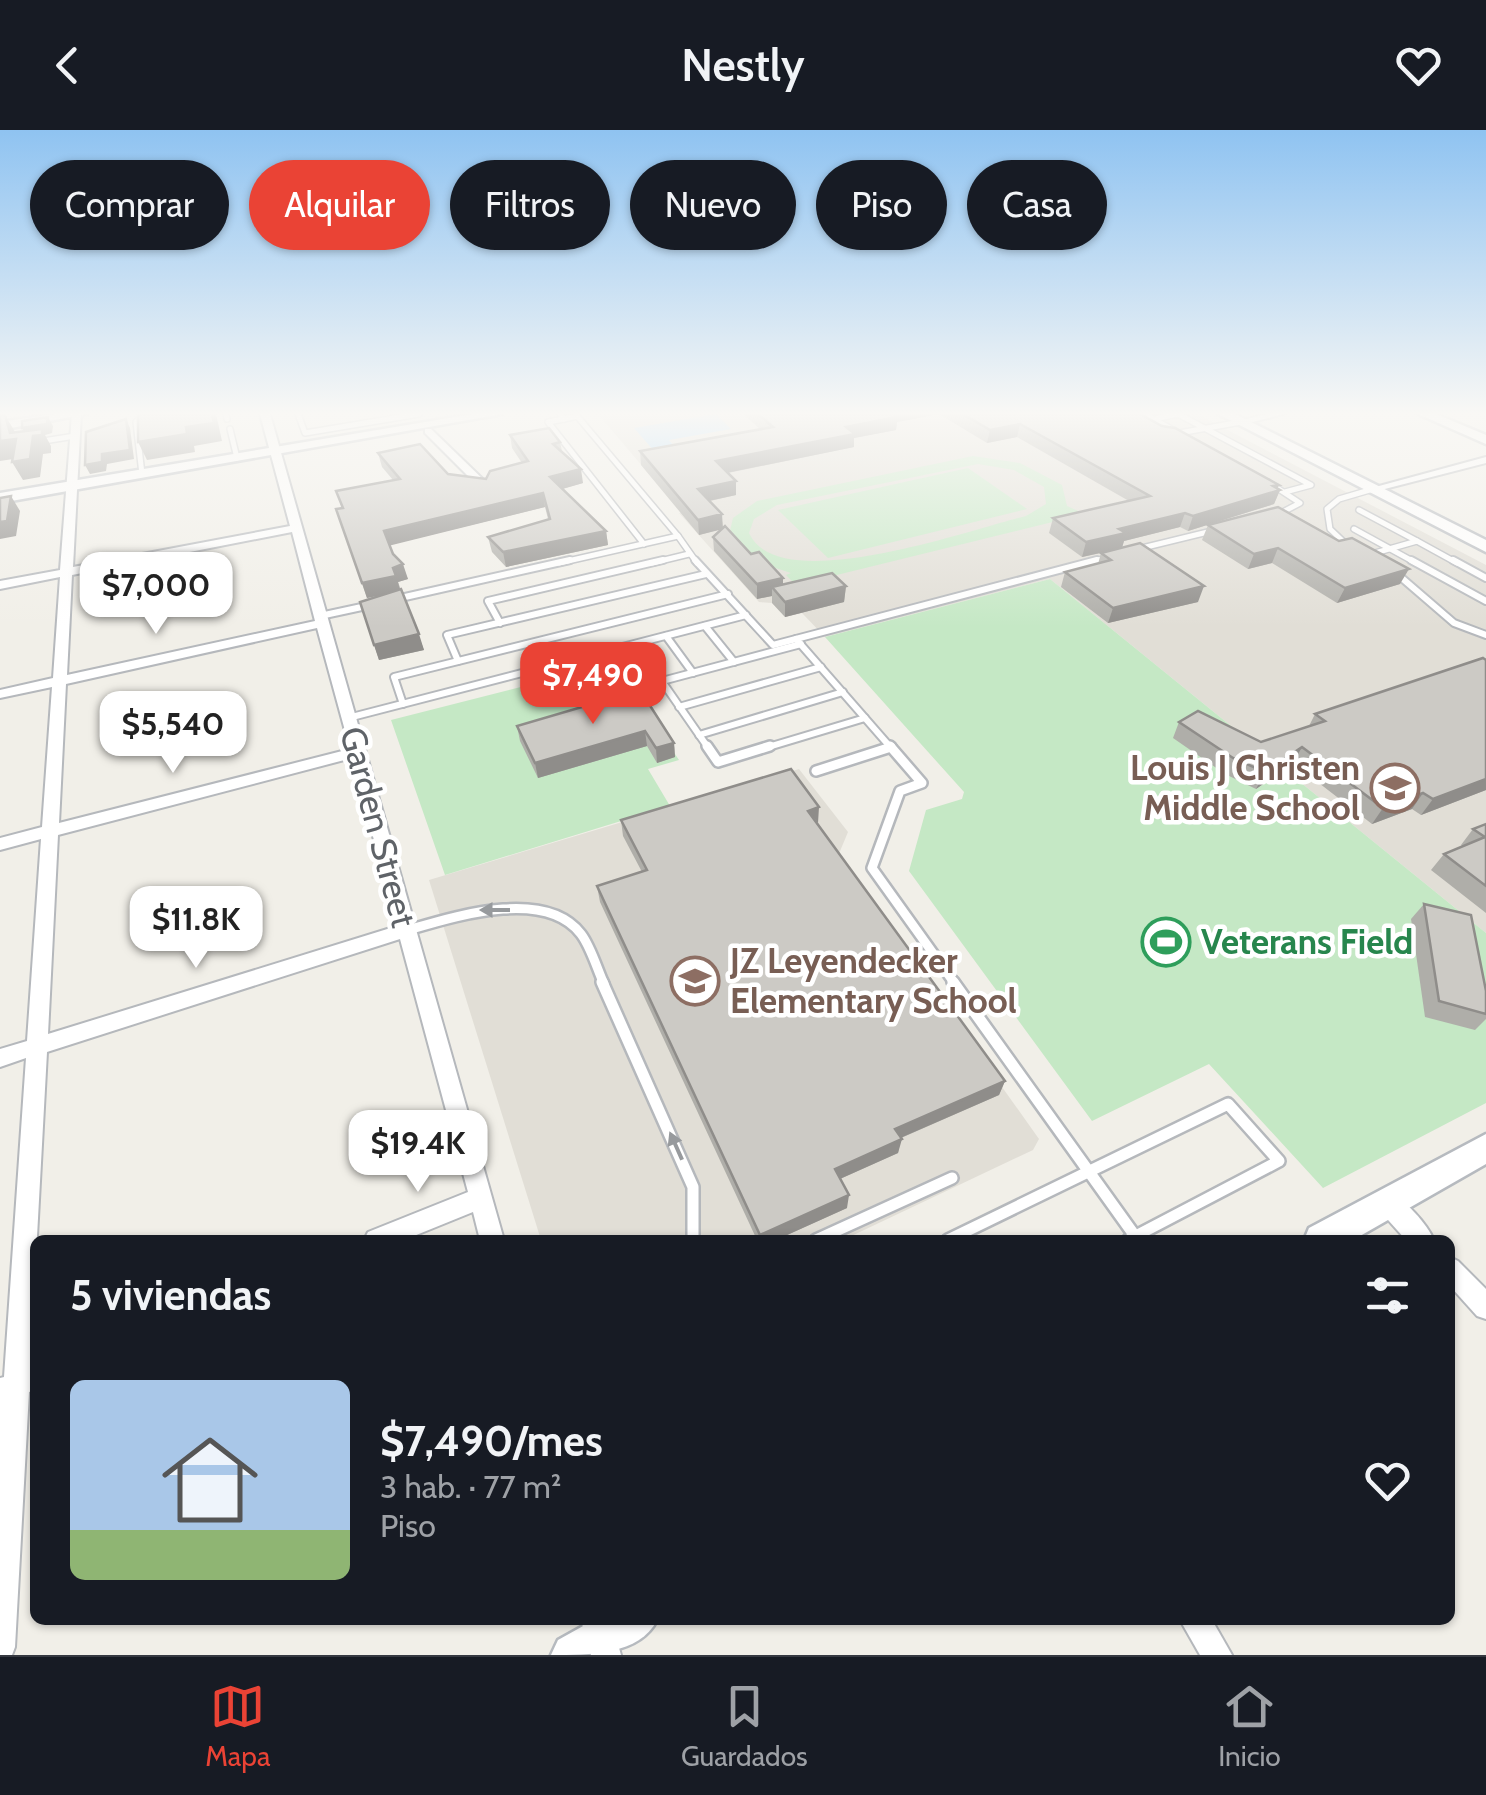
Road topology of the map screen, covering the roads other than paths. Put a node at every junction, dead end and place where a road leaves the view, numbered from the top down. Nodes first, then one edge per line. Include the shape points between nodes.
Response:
1 (77, 485) edge
2 (284, 485) edge
3 (598, 485) edge
4 (636, 485) edge
5 (1273, 485) edge
6 (1310, 485) edge
7 (1364, 485) edge
8 (1391, 485) edge
9 (72, 486) junction
10 (1373, 490) junction
11 (1285, 492) junction
12 (0, 498) edge
13 (1358, 510) dead end
14 (1274, 515) edge
15 (296, 528) junction
16 (1218, 530) edge
17 (1354, 530) dead end
18 (678, 536) junction
19 (1417, 541) junction
20 (644, 544) junction
21 (1486, 547) edge
22 (1390, 549) junction
23 (688, 554) junction
24 (1365, 556) junction
25 (67, 572) junction
26 (706, 574) junction
27 (1486, 578) edge
28 (0, 585) edge
29 (728, 594) junction
30 (1486, 601) edge
31 (746, 615) junction
32 (321, 620) junction
33 (500, 623) junction
34 (705, 626) junction
35 (1486, 635) edge
36 (666, 636) junction
37 (798, 641) junction
38 (636, 644) junction
39 (458, 661) junction
40 (734, 662) junction
41 (821, 667) junction
42 (694, 673) junction
43 (60, 681) junction
44 (662, 681) junction
45 (843, 692) junction
46 (0, 694) edge
47 (402, 704) junction
48 (680, 707) junction
49 (348, 718) junction
50 (866, 718) junction
51 (698, 734) junction
52 (891, 747) junction
53 (357, 752) junction
54 (816, 771) dead end
55 (51, 831) junction
56 (0, 844) edge
57 (406, 930) junction
58 (37, 1046) junction
59 (0, 1058) edge
60 (1486, 1148) edge
61 (1087, 1173) junction
62 (952, 1178) dead end
63 (480, 1198) junction
64 (1388, 1203) junction
65 (388, 1235) edge
66 (491, 1235) edge
67 (693, 1235) edge
68 (827, 1235) edge
69 (958, 1235) edge
70 (1129, 1235) edge
71 (1137, 1235) edge
72 (1330, 1235) edge
73 (1417, 1235) edge
74 (1455, 1274) edge
75 (1486, 1307) edge
76 (17, 1384) edge
77 (1199, 1625) edge
78 (0, 1647) edge
79 (1217, 1655) edge

1 - 9 main road
2 - 15 street, Garden Street
3 - 20 lane
4 - 18 lane
5 - 11 lane
6 - 11 lane
7 - 10 main road
8 - 10 street
9 - 12 main road
9 - 25 street
10 - 21 main road
10 - 24 lane via 1339,499 1325,516 1339,539
11 - 14 lane via 1299,508
13 - 19 lane
15 - 25 street
15 - 32 street, Garden Street
16 - 37 lane
17 - 22 lane
18 - 20 lane
18 - 23 lane
19 - 22 lane
19 - 27 lane
20 - 32 lane
22 - 24 lane
22 - 30 lane
23 - 26 lane
23 - 33 lane via 488,600
24 - 35 lane via 1417,586 1443,618
25 - 28 street
25 - 43 street
26 - 29 lane
26 - 33 lane
29 - 31 lane
29 - 39 lane
31 - 34 lane
31 - 37 lane via 773,645
32 - 43 street
32 - 49 street, Garden Street
33 - 39 lane via 447,636
34 - 36 lane
34 - 40 lane
36 - 38 lane
36 - 42 lane
37 - 40 lane
37 - 41 lane
38 - 44 lane
38 - 47 lane
39 - 47 lane via 394,678
40 - 42 lane
41 - 45 lane
41 - 48 lane
42 - 44 lane
43 - 46 street
43 - 55 street
44 - 48 lane
45 - 50 lane
45 - 51 lane
47 - 49 lane
48 - 51 lane
49 - 53 street, Garden Street
50 - 51 lane via 718,762
50 - 52 lane
52 - 54 lane
52 - 61 lane via 922,782 900,791 872,868
53 - 55 street
53 - 57 street, Garden Street
55 - 56 street
55 - 58 street
57 - 58 street
57 - 63 street, Garden Street
67 -> 57 lane via 693,1186 581,933 556,918 491,908
58 - 59 street
58 - 76 street
60 - 64 main road
61 - 69 lane
61 - 70 lane
61 - 71 lane via 1228,1104 1279,1161
62 - 68 lane
63 - 65 street
63 - 66 street, Garden Street
64 - 72 main road
64 - 73 street
74 - 75 street
76 - 78 street
77 - 79 street

